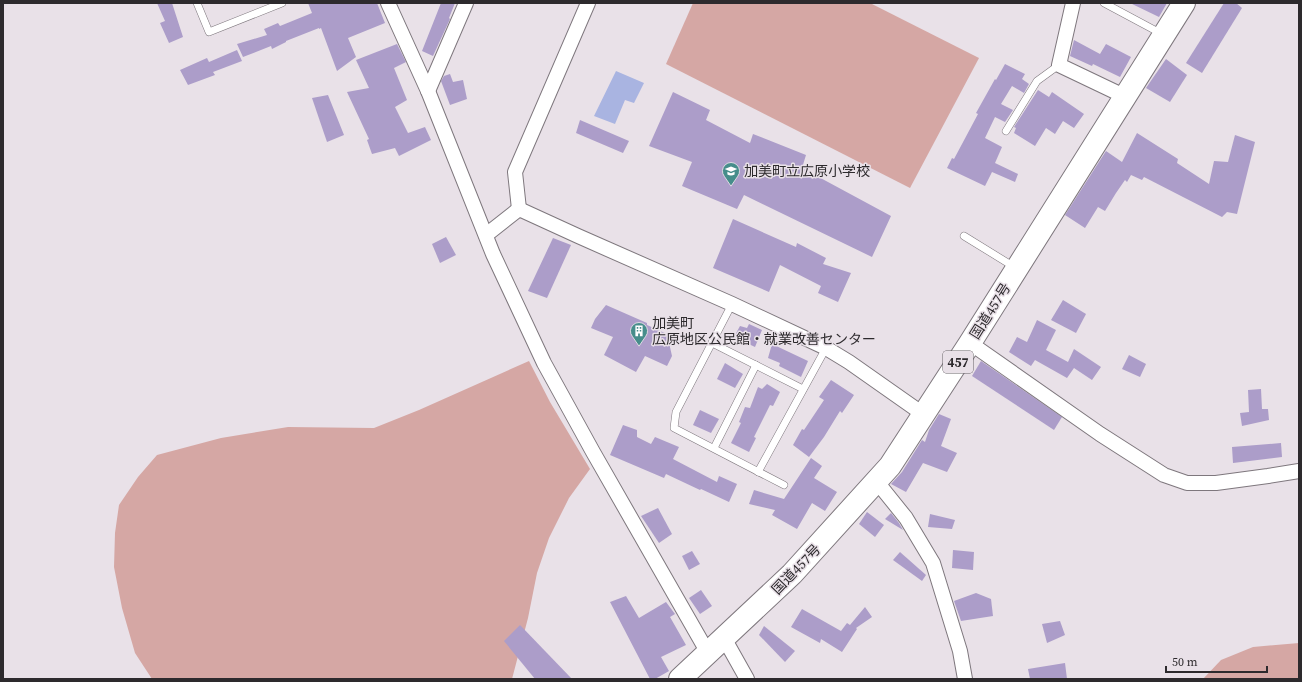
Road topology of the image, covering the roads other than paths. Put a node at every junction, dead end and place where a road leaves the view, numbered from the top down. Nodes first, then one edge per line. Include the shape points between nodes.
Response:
1 (197, 3) edge
2 (282, 3) edge
3 (388, 3) edge
4 (466, 3) edge
5 (588, 3) edge
6 (1073, 3) edge
7 (1104, 3) edge
8 (1184, 3) edge
9 (1163, 35) junction
10 (1058, 65) junction
11 (428, 91) junction
12 (1124, 96) junction
13 (1006, 131) dead end
14 (519, 209) junction
15 (486, 235) junction
16 (964, 236) dead end
17 (1016, 268) junction
18 (732, 304) junction
19 (712, 343) junction
20 (970, 343) junction
21 (826, 348) junction
22 (756, 365) junction
23 (803, 389) junction
24 (923, 414) junction
25 (714, 448) junction
26 (1299, 471) edge
27 (758, 472) junction
28 (877, 482) junction
29 (784, 485) dead end
30 (724, 638) junction
31 (708, 653) junction
32 (680, 679) edge
33 (747, 679) edge
34 (965, 679) edge

1 - 2 lane via 209,32
3 - 11 street
4 - 11 street
5 - 14 street via 515,172
6 - 10 street
7 - 9 lane
8 - 9 highway, 国道457号 / 457
9 - 12 highway, 国道457号 / 457
10 - 12 street
10 - 13 lane via 1037,80
11 - 15 street
12 - 17 highway, 国道457号 / 457
14 - 15 street
14 - 18 street
15 - 31 street via 544,363
16 - 17 lane
17 - 20 highway, 国道457号 / 457
18 - 19 lane
18 - 21 street
19 - 22 lane
19 - 25 lane via 676,412 674,428
20 - 24 highway, 国道457号 / 457
20 - 26 street via 1100,434 1164,475 1187,483 1216,483
21 - 23 lane
21 - 24 street
22 - 23 lane
22 - 25 lane
23 - 27 lane
24 - 28 highway, 国道457号 / 457
25 - 27 lane
27 - 29 lane
28 - 30 highway, 国道457号 / 457 via 792,574
28 - 34 street via 906,518 933,563 960,651
30 - 31 highway, 国道457号 / 457
30 - 33 street
31 - 32 highway, 国道457号 / 457

